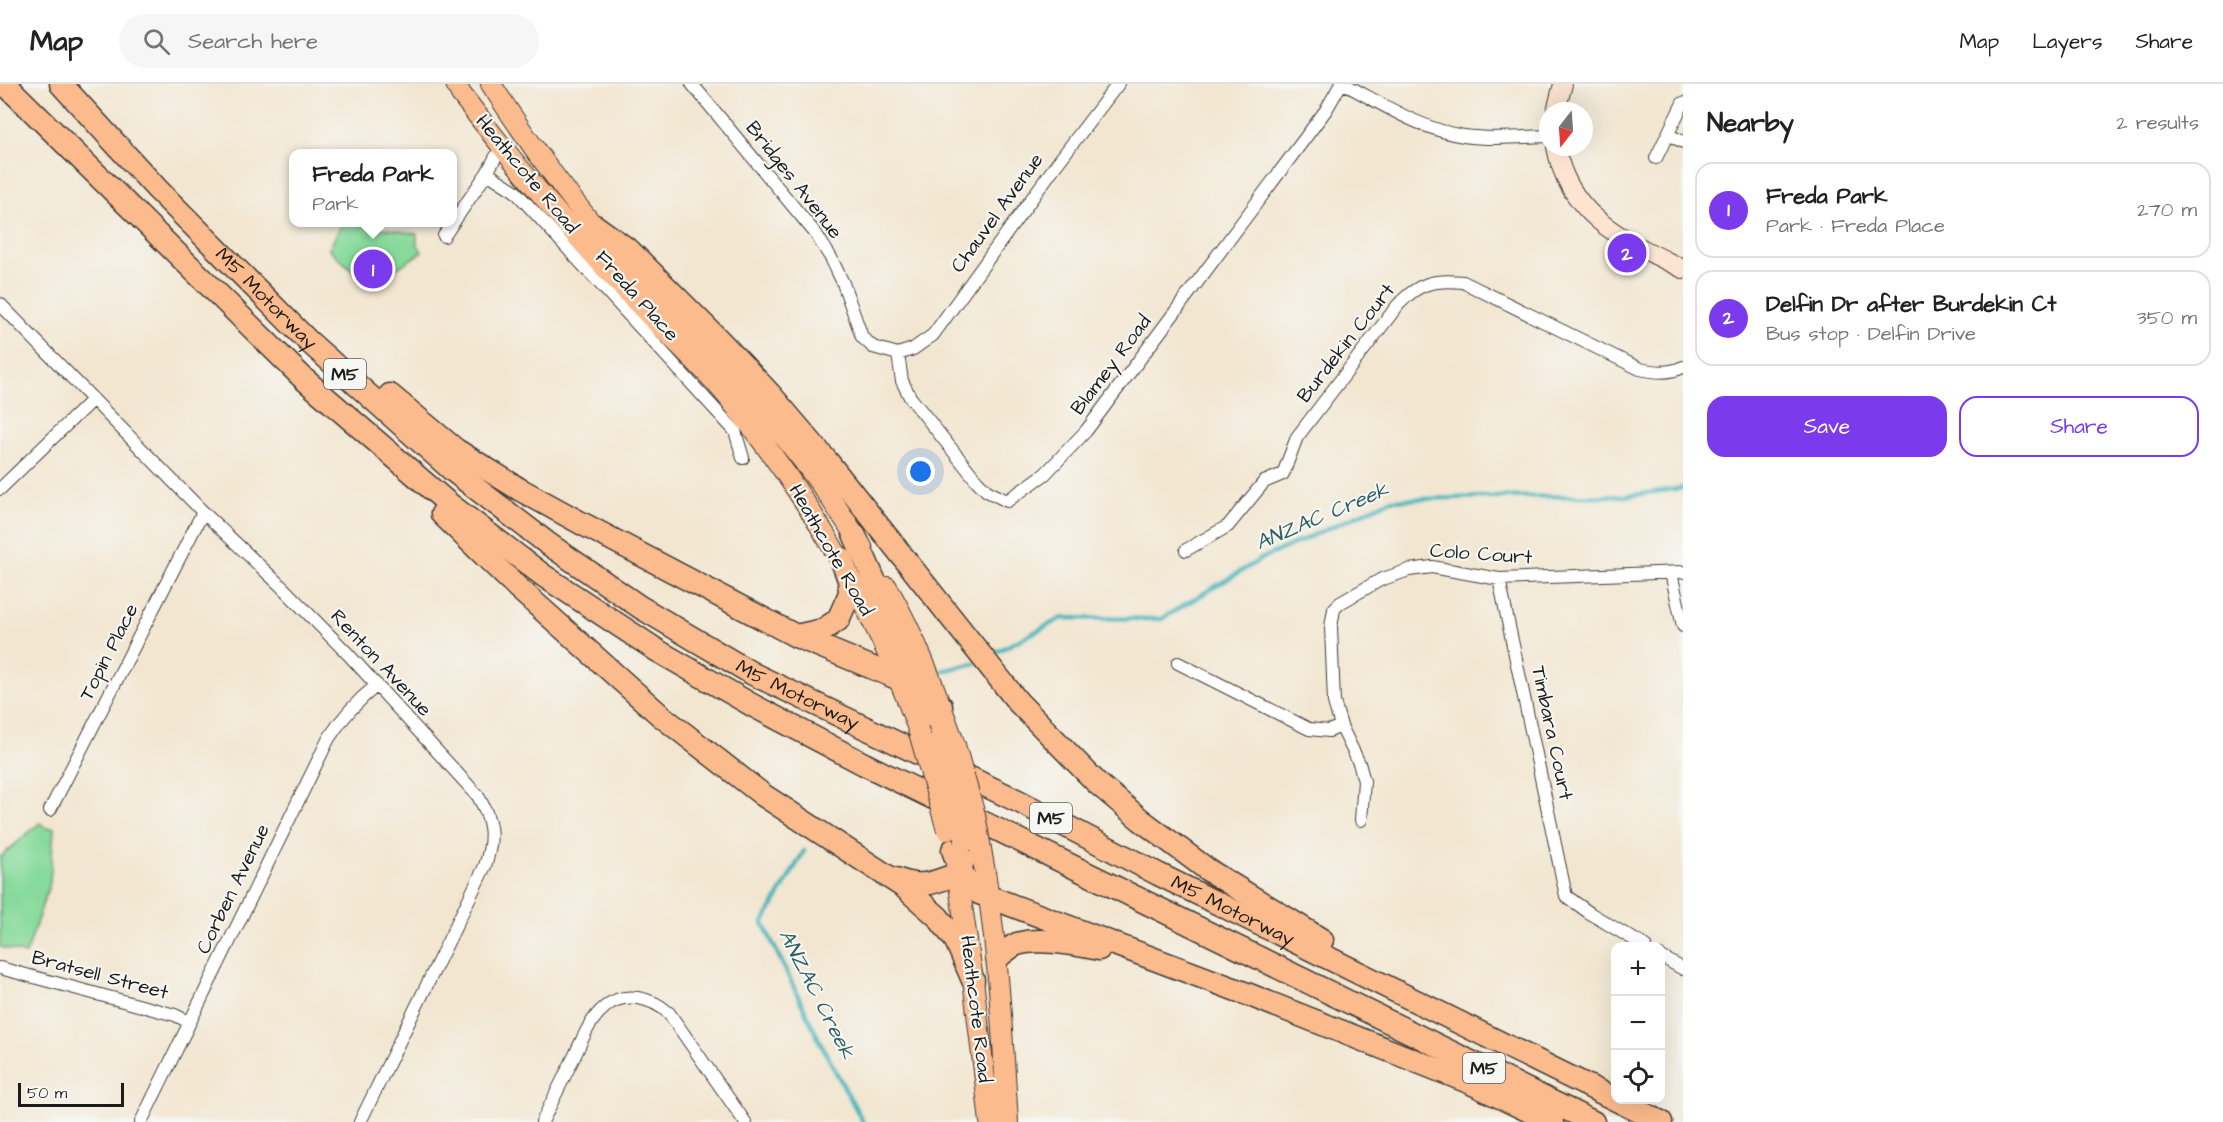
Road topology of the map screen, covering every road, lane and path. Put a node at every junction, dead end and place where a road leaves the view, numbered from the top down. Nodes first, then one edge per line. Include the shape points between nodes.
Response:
1 (5, 84) edge
2 (61, 84) edge
3 (456, 84) edge
4 (491, 84) edge
5 (1118, 84) edge
6 (1342, 84) edge
7 (1563, 84) edge
8 (695, 85) edge
9 (1558, 102) edge
10 (1683, 103) edge
11 (1669, 135) junction
12 (1539, 137) edge
13 (1683, 142) edge
14 (501, 147) junction
15 (1558, 156) edge
16 (1656, 158) dead end
17 (487, 173) junction
18 (157, 189) junction
19 (457, 218) edge
20 (595, 226) junction
21 (451, 227) edge
22 (444, 237) dead end
23 (1683, 269) edge
24 (0, 304) edge
25 (898, 354) junction
26 (1683, 367) edge
27 (303, 379) junction
28 (93, 399) junction
29 (743, 458) dead end
30 (0, 489) edge
31 (203, 512) junction
32 (854, 534) junction
33 (1186, 550) dead end
34 (841, 558) junction
35 (1677, 572) edge
36 (1499, 579) junction
37 (1683, 626) edge
38 (796, 636) junction
39 (1178, 663) dead end
40 (898, 678) junction
41 (376, 685) junction
42 (920, 688) junction
43 (942, 706) junction
44 (1341, 726) junction
45 (947, 743) junction
46 (50, 810) dead end
47 (1362, 820) dead end
48 (961, 852) junction
49 (884, 874) junction
50 (991, 898) junction
51 (1638, 942) edge
52 (1145, 957) junction
53 (997, 958) junction
54 (1665, 959) edge
55 (0, 968) edge
56 (1683, 969) edge
57 (974, 980) junction
58 (189, 1022) junction
59 (1565, 1075) junction
60 (141, 1122) edge
61 (360, 1122) edge
62 (542, 1122) edge
63 (746, 1122) edge
64 (990, 1122) edge
65 (1008, 1122) edge
66 (1552, 1122) edge
67 (1593, 1122) edge
68 (1661, 1122) edge

1 - 27 highway, M5 Motorway / M5
2 - 18 highway, M5 Motorway / M5
3 - 14 main road, Heathcote Road
4 - 20 main road, Heathcote Road
5 - 25 street, Chauvel Avenue via 933,335
6 - 12 street via 1447,132 1465,136
6 - 25 street, Blamey Road via 1086,431 1046,474 1007,501 977,481 910,397 902,381
7 - 9 street
8 - 25 street, Bridges Avenue via 816,234 843,283 862,337 873,347
10 - 11 street
11 - 13 street
11 - 16 street
14 - 17 street
14 - 34 main road, Heathcote Road via 631,296 726,395 781,465
15 - 23 street via 1569,185 1598,221 1616,235
17 - 19 street
17 - 29 street, Freda Place via 515,191 735,431
18 - 38 highway via 234,250 344,357 456,450 580,523
18 - 59 highway, M5 Motorway / M5 via 308,341 451,469 640,607 753,674 1020,802 1168,880
20 - 32 main road, Heathcote Road via 764,413 800,456
20 - 59 highway via 631,252 770,394 1011,693 1097,783 1218,876 1294,924
21 - 22 street
24 - 28 street, Renton Avenue
26 - 33 street, Burdekin Court via 1659,372 1640,369 1463,282 1443,280 1427,284 1410,291 1398,305 1297,437 1283,474 1264,482 1228,526
27 - 49 highway via 517,587 660,715 763,795
27 - 67 highway, M5 Motorway / M5 via 448,504 544,576 658,651 864,764
28 - 30 street
28 - 31 street, Renton Avenue
31 - 41 street, Renton Avenue
31 - 46 street, Topin Place
32 - 42 highway
32 - 43 main road, Heathcote Road via 909,627
34 - 38 highway via 850,593 838,620 823,630
34 - 40 main road, Heathcote Road
35 - 36 street, Colo Court
35 - 37 street
36 - 44 street, Colo Court via 1432,567 1409,570 1380,580 1340,603 1334,609 1331,627 1334,702
36 - 51 street, Timbara Court via 1566,896
38 - 40 highway
39 - 44 street via 1310,729 1329,731
40 - 42 highway
40 - 48 main road, Heathcote Road, bridge
41 - 58 street, Corben Avenue via 348,711 329,738
41 - 61 street, Renton Avenue via 478,796 488,813 492,833 485,866
42 - 43 highway
42 - 45 highway
43 - 45 main road, Heathcote Road
44 - 47 street, Colo Court via 1364,781
45 - 48 highway, bridge via 962,818
48 - 49 highway via 924,886
48 - 50 main road, Heathcote Road
48 - 50 highway via 971,887
48 - 57 main road, Heathcote Road
49 - 57 highway via 938,917 956,941
50 - 52 highway
50 - 53 main road, Heathcote Road
52 - 53 highway via 1080,945 1030,942 1011,947
52 - 66 highway via 1472,1083
53 - 65 main road, Heathcote Road
54 - 56 street
55 - 58 street, Bratsell Street
57 - 64 main road, Heathcote Road
58 - 60 street, Corben Avenue
59 - 68 highway, M5 Motorway / M5
62 - 63 street via 590,1024 605,1006 635,997 660,1005 669,1013

